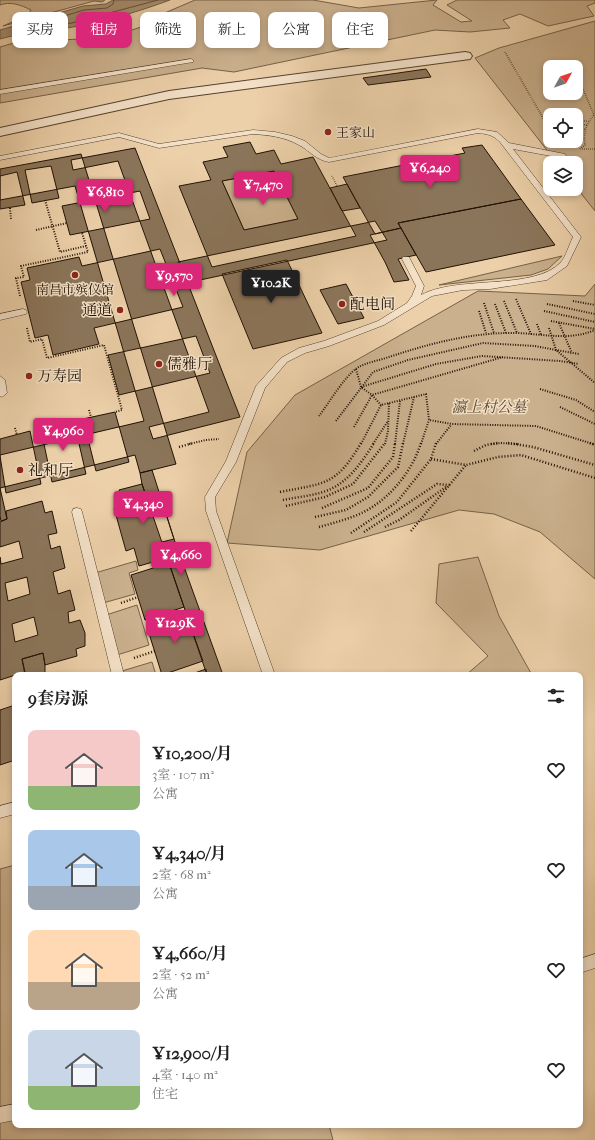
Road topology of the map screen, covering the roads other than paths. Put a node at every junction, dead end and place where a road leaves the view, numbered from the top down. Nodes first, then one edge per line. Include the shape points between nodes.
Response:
1 (466, 56) dead end
2 (191, 60) dead end
3 (0, 92) edge
4 (0, 132) edge
5 (506, 145) junction
6 (562, 156) dead end
7 (0, 158) edge
8 (406, 260) dead end
9 (410, 305) junction
10 (23, 312) road end
11 (0, 317) edge
12 (0, 380) edge
13 (2, 393) dead end
14 (77, 512) dead end
15 (117, 672) edge
16 (268, 672) edge
17 (12, 809) edge
18 (0, 812) edge
19 (595, 961) edge
20 (583, 965) edge
21 (12, 1113) edge
22 (0, 1116) edge

1 - 4 street via 169,95
2 - 3 lane
5 - 6 lane
5 - 7 lane via 498,134 478,131 329,160 323,159 302,143 260,131 159,146 119,135
5 - 9 lane via 576,237 564,264 544,278 463,287 430,294
8 - 9 lane via 420,286
9 - 16 lane via 381,323 326,344 302,350 284,360 261,386 231,462 210,497 211,510
10 - 11 lane
12 - 13 lane
14 - 15 lane
17 - 18 lane
19 - 20 lane
21 - 22 lane

